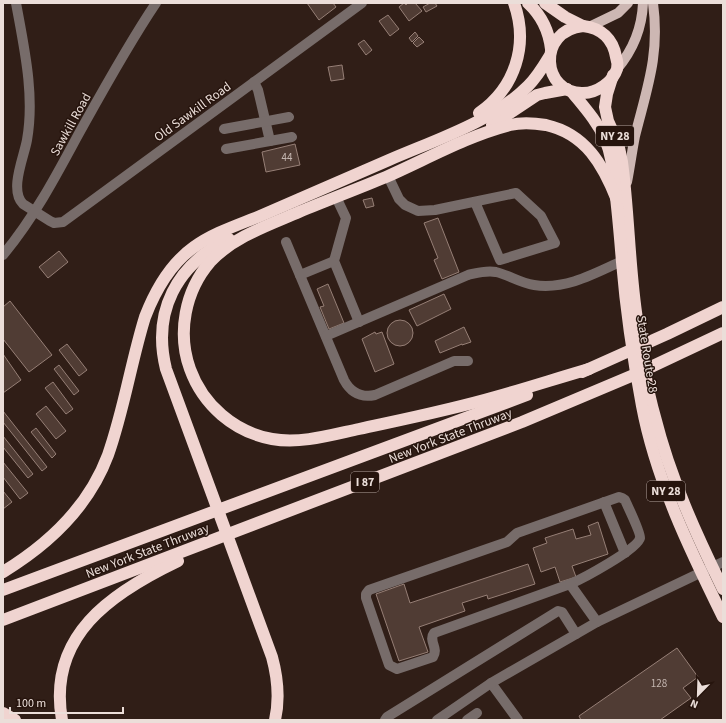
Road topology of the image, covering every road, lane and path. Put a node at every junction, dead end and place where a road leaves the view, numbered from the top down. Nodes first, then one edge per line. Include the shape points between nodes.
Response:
1 (16, 3) edge
2 (156, 3) edge
3 (362, 3) edge
4 (514, 3) edge
5 (528, 3) edge
6 (545, 3) edge
7 (628, 3) edge
8 (644, 3) edge
9 (653, 3) edge
10 (586, 27) junction
11 (550, 53) junction
12 (615, 72) junction
13 (254, 82) junction
14 (570, 91) junction
15 (289, 118) dead end
16 (266, 122) junction
17 (224, 129) dead end
18 (292, 137) dead end
19 (435, 140) junction
20 (467, 140) junction
21 (270, 141) junction
22 (226, 149) dead end
23 (388, 176) junction
24 (626, 190) junction
25 (336, 197) junction
26 (616, 200) junction
27 (475, 202) junction
28 (35, 212) junction
29 (258, 229) junction
30 (221, 233) junction
31 (286, 242) dead end
32 (3, 255) edge
33 (500, 260) junction
34 (334, 261) junction
35 (622, 261) junction
36 (496, 272) junction
37 (300, 275) junction
38 (723, 307) edge
39 (632, 320) junction
40 (359, 322) junction
41 (723, 333) edge
42 (326, 336) junction
43 (468, 361) dead end
44 (589, 369) junction
45 (647, 405) junction
46 (207, 490) junction
47 (604, 502) junction
48 (253, 525) junction
49 (625, 553) junction
50 (234, 562) junction
51 (717, 564) edge
52 (3, 572) edge
53 (701, 572) junction
54 (570, 584) junction
55 (723, 589) edge
56 (3, 590) edge
57 (723, 617) edge
58 (3, 620) edge
59 (597, 622) junction
60 (576, 634) junction
61 (491, 683) junction
62 (477, 713) dead end
63 (3, 714) edge
64 (15, 720) edge
65 (62, 720) edge
66 (269, 720) edge
67 (275, 720) edge
68 (385, 720) edge
69 (437, 720) edge
70 (467, 720) edge
71 (518, 720) edge

1 - 28 street, Old Sawkill Road via 29,104 27,138 17,192 20,201
2 - 28 street, Sawkill Road
3 - 13 street, Old Sawkill Road
4 - 19 highway via 520,25 520,44 517,62 506,86 482,111
5 - 11 highway via 540,18 547,34
6 - 10 highway
7 - 10 main road via 618,13
8 - 12 main road via 637,35 629,53
9 - 24 main road via 653,65 635,137
10 - 11 highway via 566,31 557,39
10 - 12 highway via 604,34 612,43 617,59
11 - 14 highway via 550,66 554,75
11 - 19 highway via 542,70 511,100 482,118
12 - 14 highway via 596,90 584,93
12 - 24 highway, State Route 28 / NY 28 via 605,107 620,152
13 - 16 street
13 - 28 street, Old Sawkill Road via 63,222 54,223
14 - 20 highway via 537,95 505,118
14 - 26 highway, State Route 28 / NY 28 via 596,122 605,140 612,165
15 - 16 street
16 - 17 street
16 - 21 street
18 - 21 street
19 - 30 highway
20 - 23 highway
20 - 26 highway via 507,126 525,123 546,125 566,132 583,144 597,160 604,170
21 - 22 street
23 - 25 highway
23 - 27 street via 399,199 418,211
24 - 39 highway, State Route 28 / NY 28
25 - 29 highway
25 - 34 street via 346,218
26 - 35 highway, State Route 28 / NY 28
27 - 33 street
27 - 33 street via 516,193 540,216 555,243
28 - 32 street, Sawkill Road
29 - 44 highway via 221,252 202,274 188,303 183,333 185,355 199,390 215,410 249,432 275,440 318,437 444,411
29 - 46 highway via 218,244 193,263 174,290 164,320 163,348 166,369
30 - 46 highway via 188,257 174,275 160,308 156,333 162,374
30 - 52 highway via 185,254 155,294 139,336 113,441 88,494 51,538
31 - 37 street
33 - 36 street
34 - 37 street
34 - 40 street
35 - 36 street via 588,277 549,286 522,282
35 - 39 highway, State Route 28 / NY 28
36 - 40 street via 468,275
37 - 42 street
38 - 44 highway, New York State Thruway / I 87
39 - 45 highway, State Route 28 / NY 28
40 - 42 street
41 - 48 highway, New York State Thruway / I 87 via 528,420
42 - 43 street via 347,386 351,391 363,396 375,395 454,361
44 - 56 highway, New York State Thruway / I 87 via 474,416
45 - 51 highway, State Route 28 / NY 28 via 697,534
45 - 53 highway, State Route 28 / NY 28 via 659,470
46 - 50 highway
47 - 49 street
47 - 49 street via 619,497 625,500 640,536 638,542
47 - 54 street via 517,533 507,542 369,590 366,598 390,665 397,669 433,657 435,650 431,640 434,633
48 - 58 highway, New York State Thruway / I 87
48 - 65 highway via 141,580 109,601 92,617 72,644 64,664 60,698
49 - 54 street
50 - 66 highway via 270,671 273,692
50 - 67 highway via 275,669 278,703
51 - 53 street
51 - 55 highway, State Route 28 / NY 28
53 - 57 highway, State Route 28 / NY 28
53 - 59 street
54 - 59 street
59 - 60 street
60 - 61 street
60 - 68 street via 562,612 558,611
61 - 69 street
61 - 71 street
62 - 70 street
63 - 64 highway

